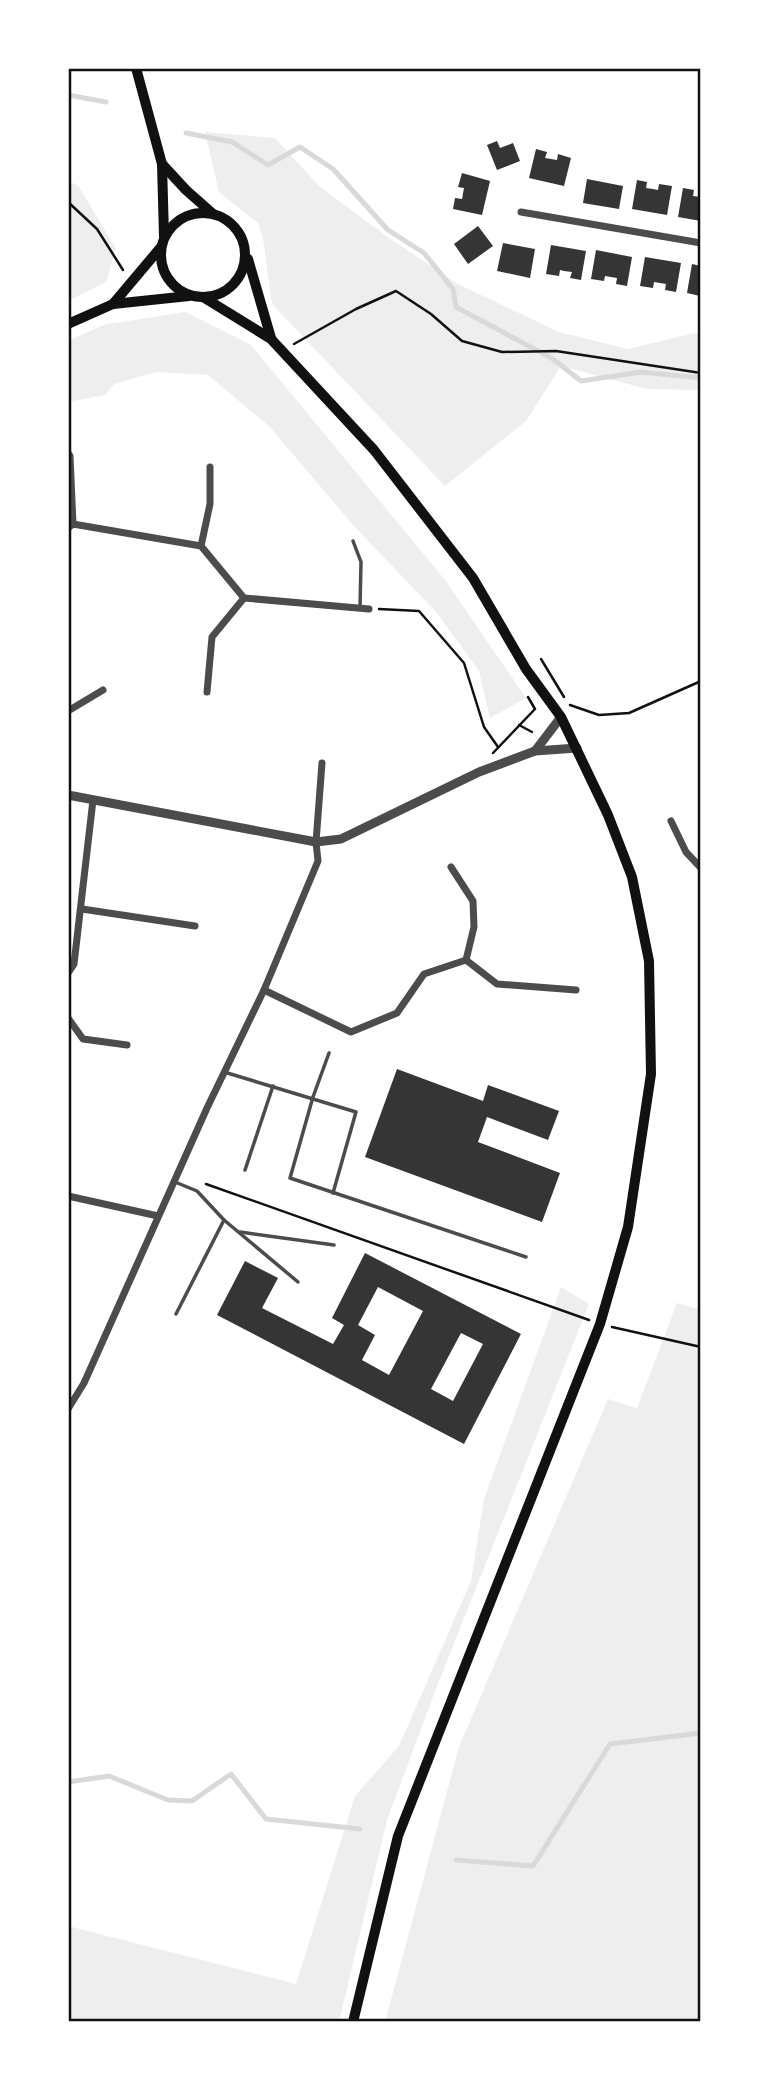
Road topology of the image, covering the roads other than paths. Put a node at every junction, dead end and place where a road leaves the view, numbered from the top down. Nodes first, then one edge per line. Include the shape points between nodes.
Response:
1 (136, 68) edge
2 (162, 164) junction
3 (521, 212) dead end
4 (212, 213) junction
5 (162, 242) junction
6 (701, 243) edge
7 (246, 252) junction
8 (191, 296) junction
9 (203, 297) junction
10 (113, 304) junction
11 (68, 324) edge
12 (271, 339) junction
13 (68, 453) edge
14 (210, 467) dead end
15 (71, 526) edge
16 (353, 541) dead end
17 (201, 545) junction
18 (244, 597) junction
19 (359, 608) junction
20 (369, 609) road end
21 (103, 690) dead end
22 (207, 692) dead end
23 (68, 711) edge
24 (561, 718) junction
25 (577, 748) junction
26 (535, 751) junction
27 (323, 763) dead end
28 (68, 794) edge
29 (93, 800) junction
30 (671, 821) dead end
31 (316, 842) junction
32 (451, 867) dead end
33 (701, 868) edge
34 (82, 909) junction
35 (195, 926) dead end
36 (466, 960) junction
37 (68, 973) edge
38 (264, 990) junction
39 (576, 990) dead end
40 (68, 1017) edge
41 (127, 1045) dead end
42 (329, 1053) dead end
43 (224, 1072) junction
44 (274, 1086) junction
45 (313, 1097) junction
46 (245, 1170) dead end
47 (173, 1181) junction
48 (333, 1193) junction
49 (68, 1196) edge
50 (158, 1216) junction
51 (224, 1220) junction
52 (237, 1231) junction
53 (334, 1245) dead end
54 (526, 1257) dead end
55 (298, 1282) dead end
56 (176, 1314) dead end
57 (68, 1409) edge
58 (353, 2022) edge

1 - 2 main road
2 - 4 main road
2 - 5 main road
3 - 6 street
4 - 5 main road via 183,216
4 - 7 main road via 235,227
5 - 8 main road via 164,271 170,282
5 - 10 main road
7 - 9 main road via 239,278 217,295
7 - 12 main road
8 - 9 main road
8 - 10 main road
9 - 12 main road
10 - 11 main road
12 - 24 main road via 374,450 473,578 526,669
13 - 15 street
14 - 17 street via 210,504
15 - 17 street
16 - 19 lane via 360,562
17 - 18 street
18 - 19 street
18 - 22 street via 212,637
19 - 20 street
21 - 23 street
24 - 25 main road
24 - 26 street
25 - 26 street
25 - 58 main road via 632,877 649,961 652,1074 628,1227 600,1324 398,1836
26 - 31 street via 479,772 341,839
27 - 31 street
28 - 29 street
29 - 31 street
29 - 34 street
30 - 33 street via 686,852
31 - 38 street via 318,861
32 - 36 street via 473,901 474,926
34 - 35 street
34 - 37 street via 74,964
36 - 38 street via 424,974 397,1013 351,1032
36 - 39 street via 497,984
38 - 43 street
40 - 41 street via 83,1039
42 - 45 lane
43 - 44 lane
43 - 47 street
44 - 45 lane
44 - 46 lane
45 - 48 lane via 356,1112
45 - 48 lane via 290,1178
47 - 50 street
47 - 51 lane via 197,1191
48 - 54 lane
49 - 50 street
50 - 57 street via 84,1383
51 - 52 lane
51 - 56 lane
52 - 53 lane
52 - 55 lane

